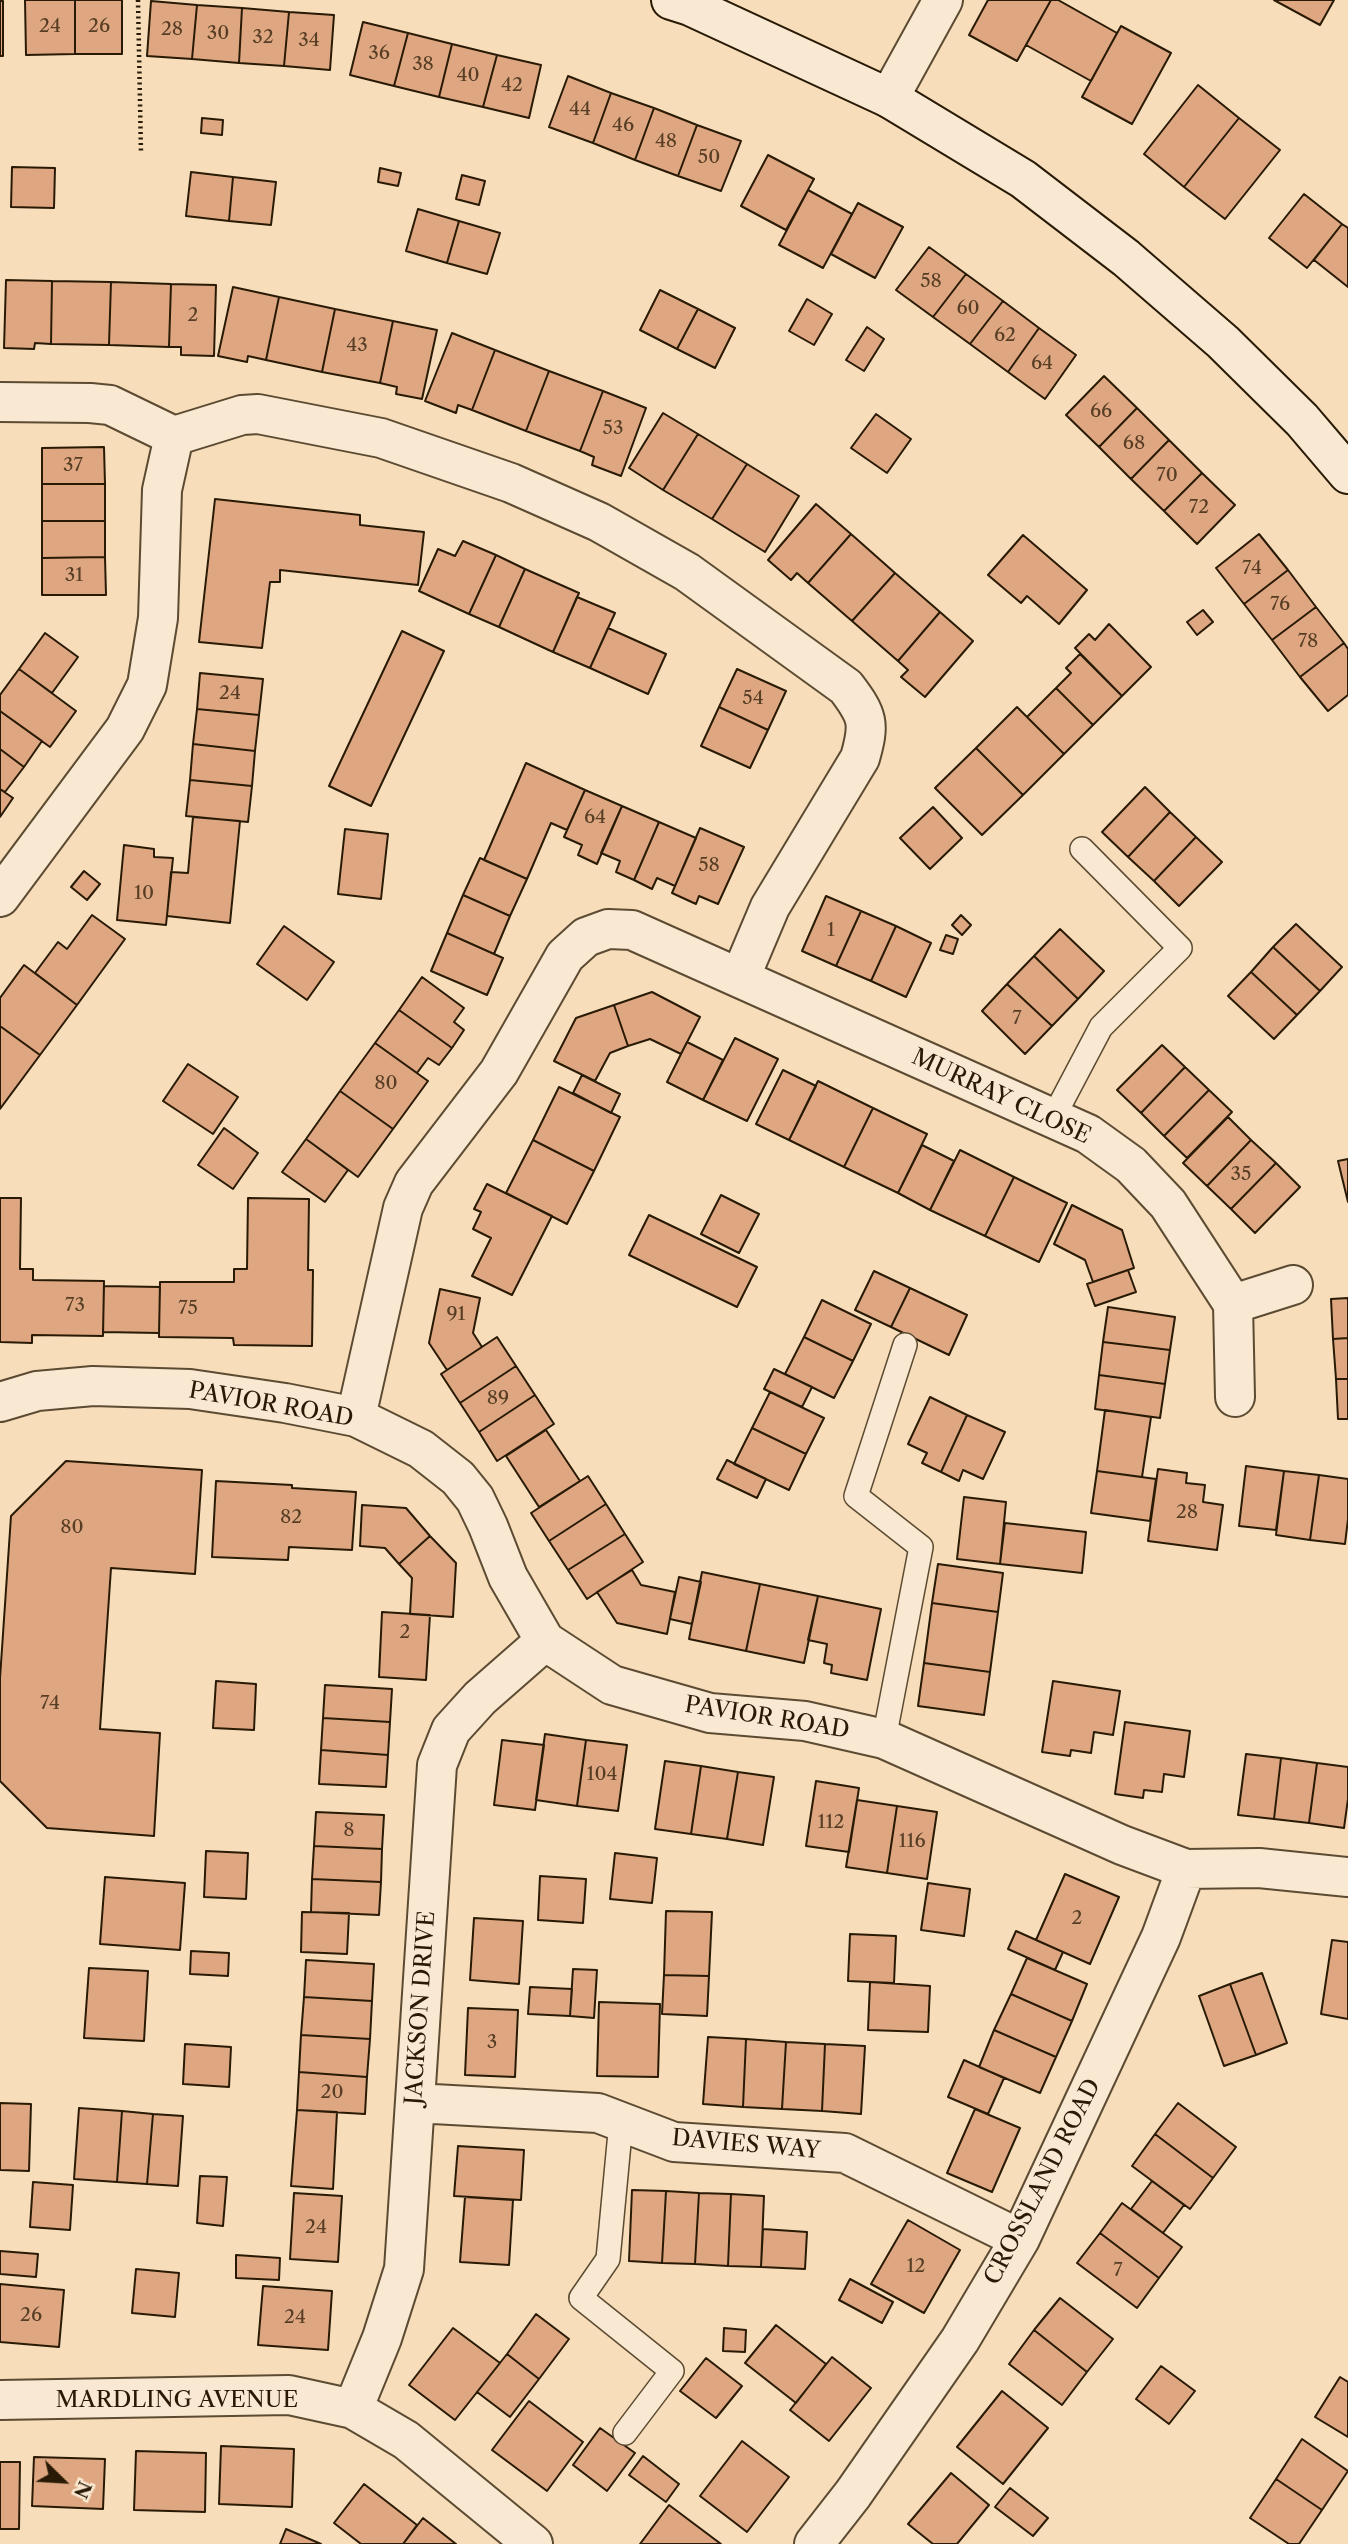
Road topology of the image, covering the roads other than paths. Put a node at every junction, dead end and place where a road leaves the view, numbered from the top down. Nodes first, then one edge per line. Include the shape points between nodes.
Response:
1 (671, 0) edge
2 (943, 0) edge
3 (889, 97) junction
4 (0, 402) edge
5 (174, 436) junction
6 (1348, 474) edge
7 (1082, 849) dead end
8 (0, 897) edge
9 (740, 978) junction
10 (1053, 1118) junction
11 (1293, 1285) dead end
12 (1233, 1304) junction
13 (905, 1345) dead end
14 (1235, 1397) dead end
15 (0, 1402) edge
16 (356, 1417) junction
17 (545, 1641) junction
18 (884, 1739) junction
19 (1186, 1869) junction
20 (1348, 1877) edge
21 (415, 2103) junction
22 (621, 2122) junction
23 (1020, 2238) junction
24 (0, 2400) edge
25 (353, 2409) junction
26 (625, 2433) dead end
27 (530, 2543) edge
28 (814, 2544) edge

1 - 3 street
2 - 3 street
3 - 6 street via 1023,179 1126,258 1223,342
4 - 5 street via 110,405
5 - 8 street via 162,490 158,618 147,685 125,729
5 - 9 street via 258,414 381,438 511,483 599,522 687,572 846,687 862,709 867,732 860,758 770,907
7 - 10 lane via 1180,948 1101,1027
9 - 10 street, MURRAY CLOSE
9 - 16 street, MURRAY CLOSE via 632,930 608,929 586,937 565,956 499,1072 414,1183 403,1208
10 - 12 street, MURRAY CLOSE via 1088,1133 1131,1165 1168,1204
11 - 12 street
12 - 14 street
13 - 18 lane via 856,1496 921,1547
15 - 16 street, PAVIOR ROAD via 37,1391 93,1386 190,1389
16 - 17 street, PAVIOR ROAD via 421,1449 458,1478 475,1499 508,1577
17 - 18 street, PAVIOR ROAD via 612,1685 710,1713 806,1721
17 - 21 street, JACKSON DRIVE via 451,1730 437,1765
18 - 19 street, PAVIOR ROAD
19 - 20 street, PAVIOR ROAD via 1259,1868
19 - 23 street, CROSSLAND ROAD via 1161,1937
21 - 22 street, DAVIES WAY via 598,2113
21 - 25 street, JACKSON DRIVE via 404,2269
22 - 23 street, DAVIES WAY via 674,2142 845,2153
22 - 26 lane via 608,2259 581,2298 672,2371
23 - 28 street, CROSSLAND ROAD via 960,2340
24 - 25 street, MARDLING AVENUE via 289,2395
25 - 27 street via 406,2441

